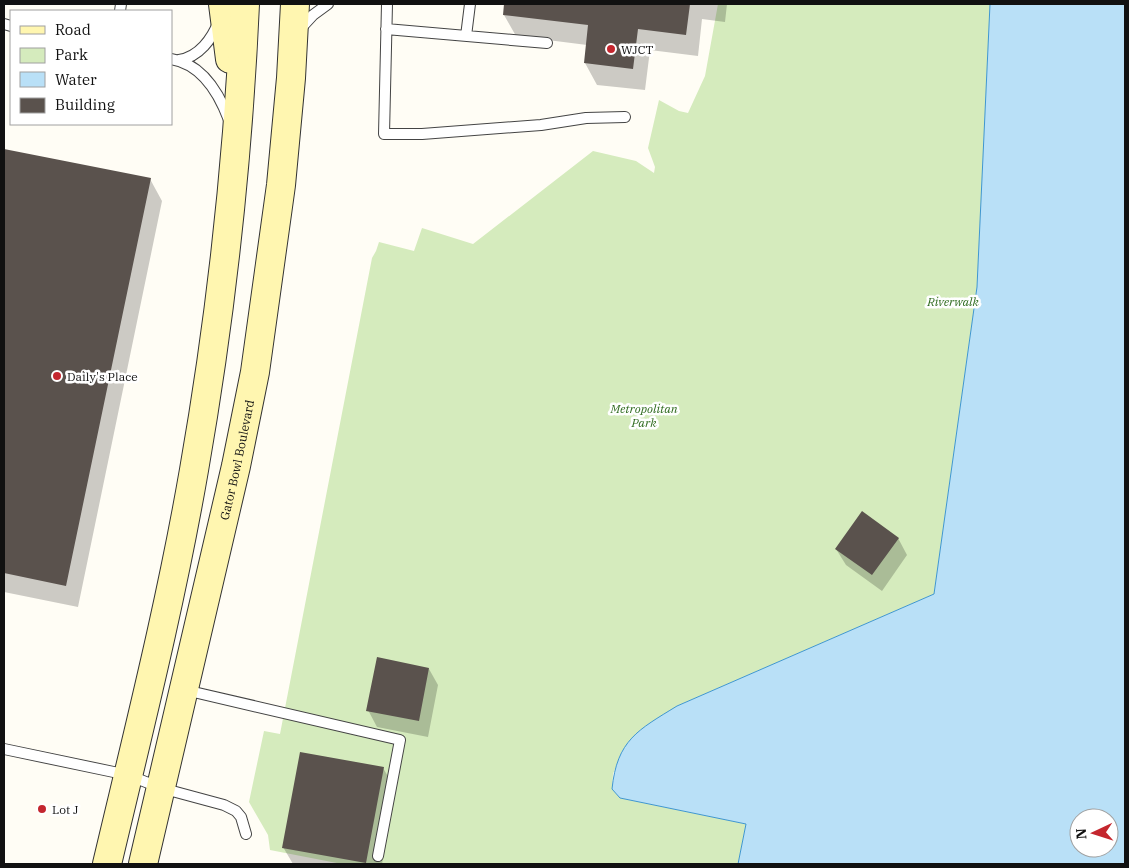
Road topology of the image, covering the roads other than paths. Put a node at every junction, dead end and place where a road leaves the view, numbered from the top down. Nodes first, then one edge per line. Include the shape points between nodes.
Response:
1 (295, 4) edge
2 (328, 4) edge
3 (387, 4) edge
4 (470, 4) edge
5 (231, 5) edge
6 (386, 29) junction
7 (466, 36) junction
8 (547, 43) dead end
9 (293, 48) junction
10 (175, 60) edge
11 (625, 117) dead end
12 (236, 147) junction
13 (184, 690) junction
14 (4, 749) edge
15 (128, 775) junction
16 (161, 788) junction
17 (246, 834) dead end
18 (378, 856) dead end
19 (107, 864) edge
20 (143, 864) edge

1 - 9 main road, Gator Bowl Boulevard
2 - 9 lane via 303,24
3 - 6 lane
4 - 7 lane
5 - 10 lane via 201,49 191,57
5 - 12 main road
6 - 7 lane
6 - 11 lane via 384,134 422,134
7 - 8 lane
9 - 13 main road, Gator Bowl Boulevard via 281,185 255,372
10 - 12 lane via 200,72 216,91 230,122
12 - 15 main road via 222,281 194,471 171,591
13 - 16 main road, Gator Bowl Boulevard
13 - 18 lane via 400,740
14 - 15 lane
15 - 16 lane
15 - 19 main road
16 - 17 lane via 230,807 241,817
16 - 20 main road, Gator Bowl Boulevard

